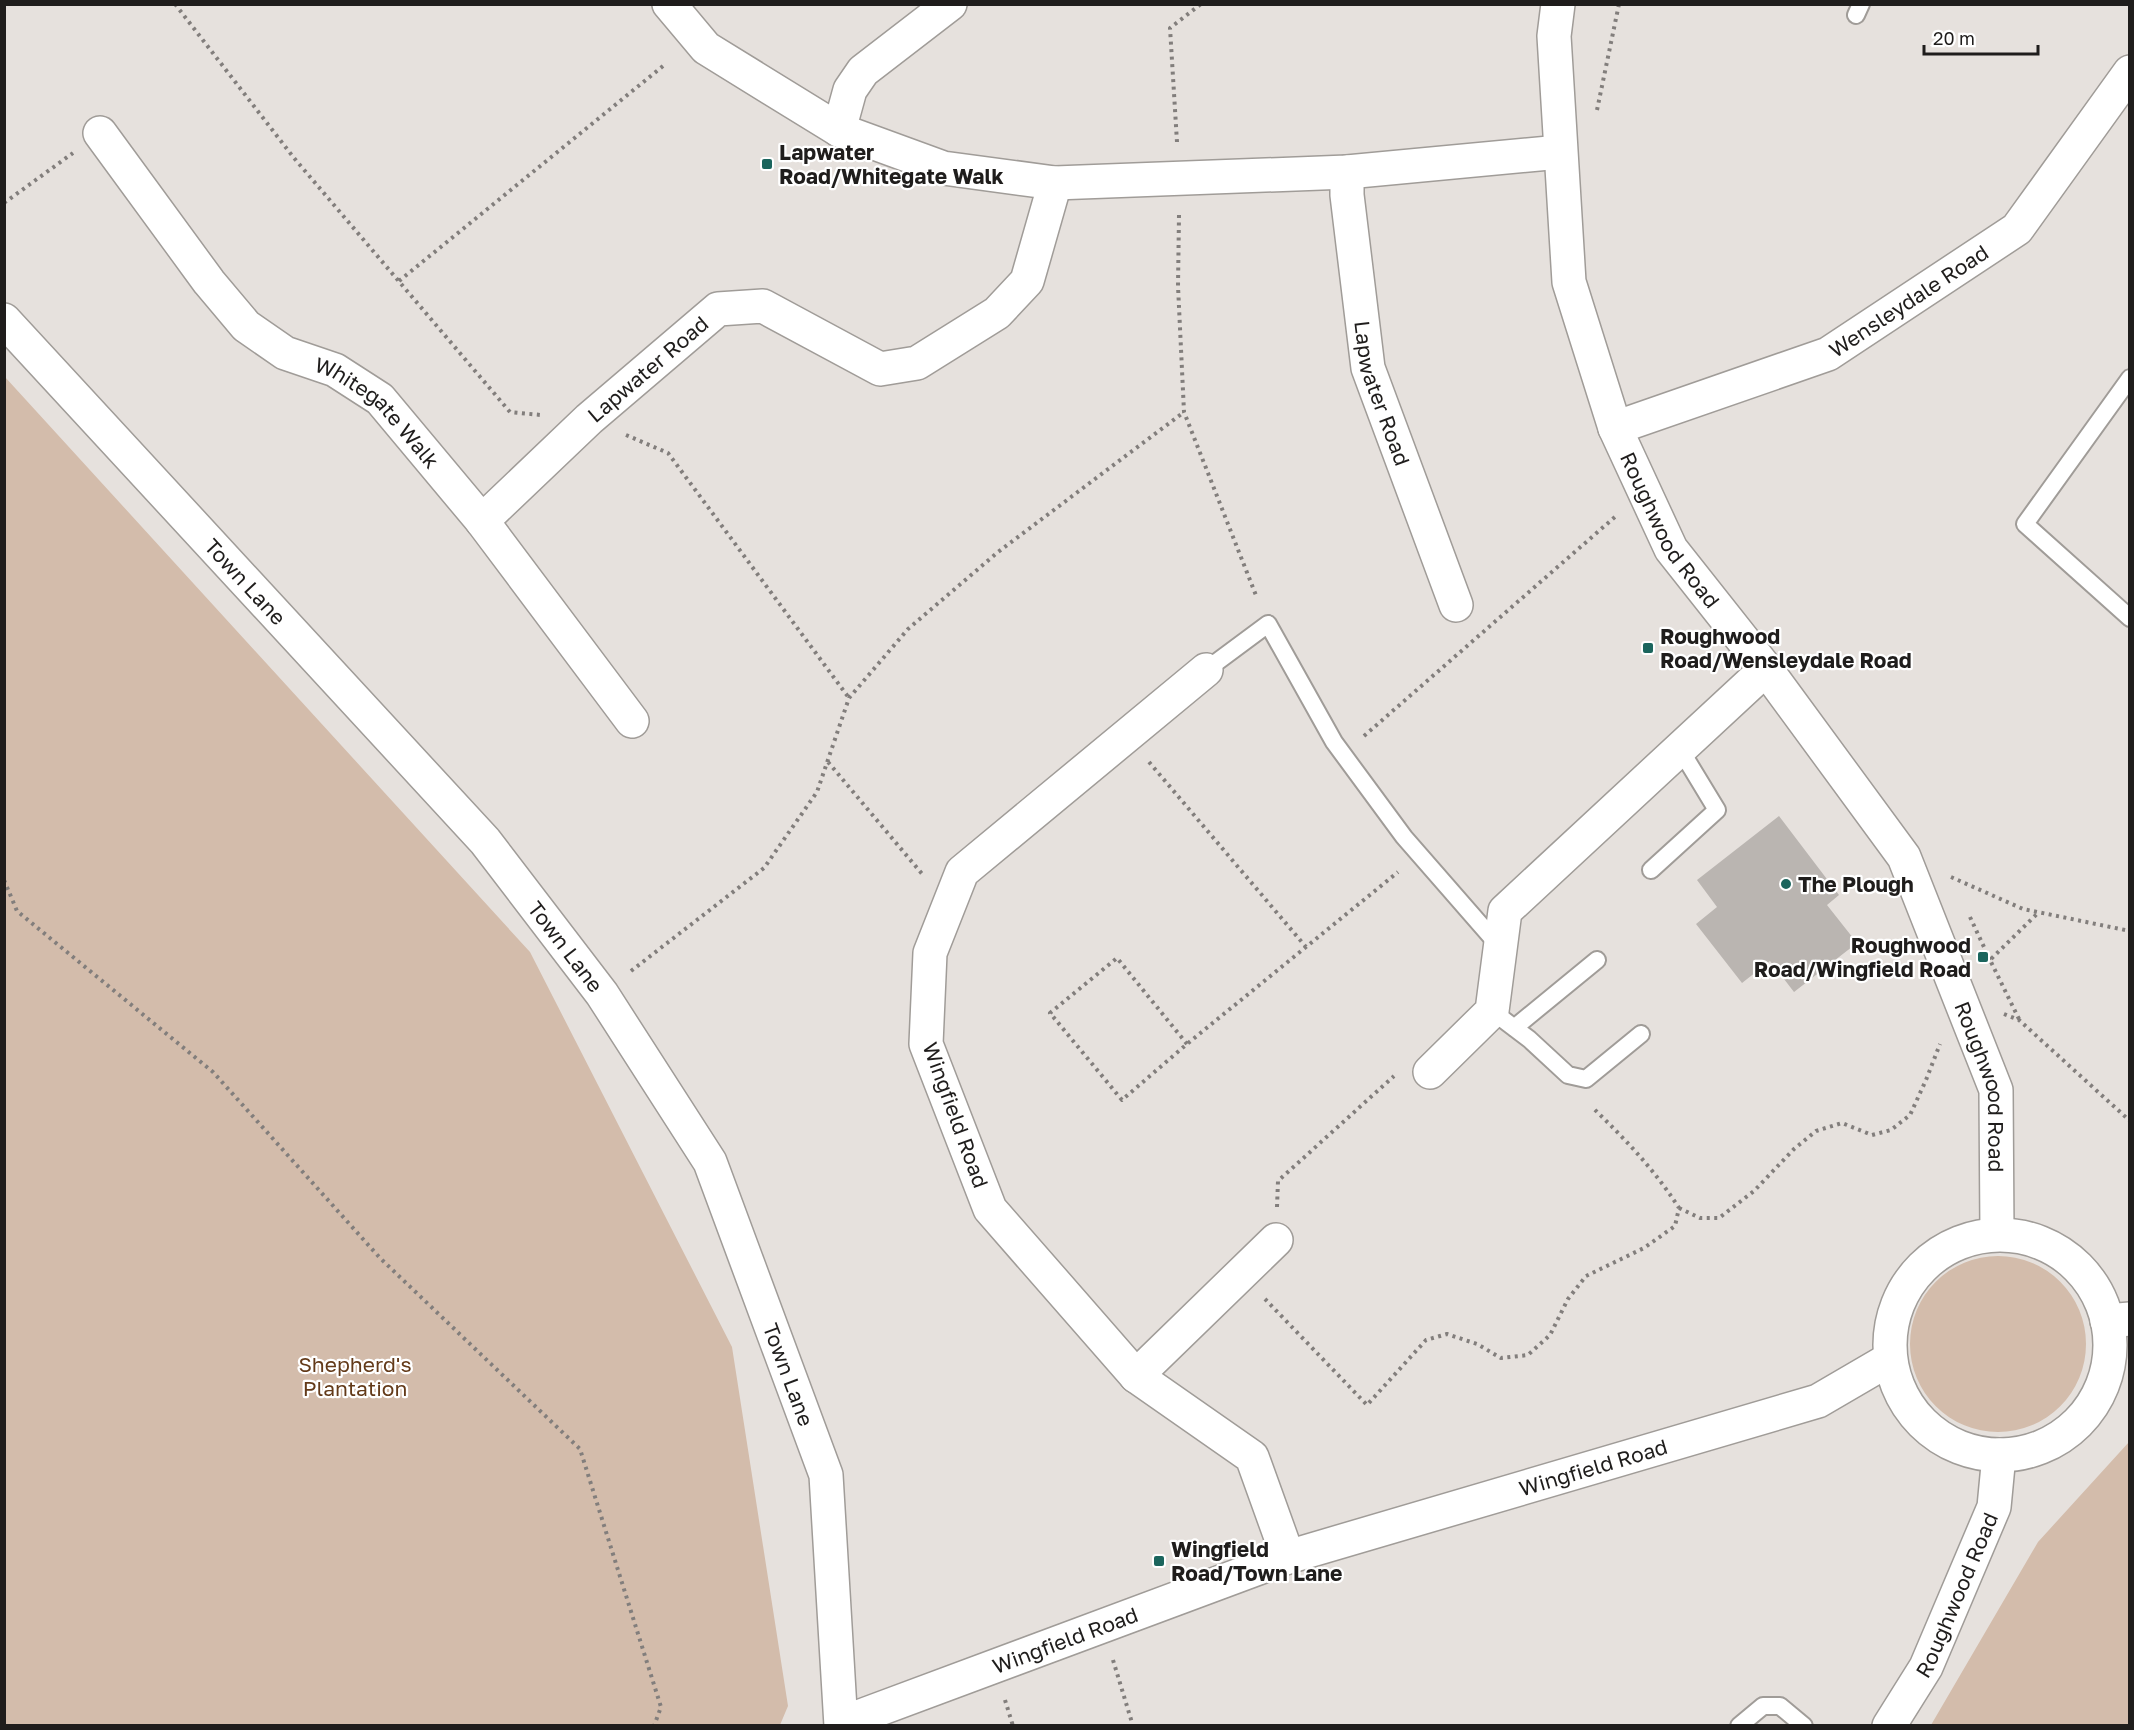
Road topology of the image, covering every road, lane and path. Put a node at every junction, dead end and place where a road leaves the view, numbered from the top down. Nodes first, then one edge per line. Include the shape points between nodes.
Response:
1 (175, 4) edge
2 (669, 4) edge
3 (950, 4) edge
4 (1201, 4) edge
5 (1558, 4) edge
6 (1619, 4) edge
7 (663, 66) dead end
8 (2129, 73) edge
9 (1596, 116) dead end
10 (839, 130) junction
11 (100, 133) joint
12 (1560, 152) junction
13 (1347, 172) junction
14 (1180, 179) junction
15 (1055, 183) junction
16 (4, 202) edge
17 (399, 281) junction
18 (4, 320) edge
19 (2130, 378) edge
20 (1184, 412) junction
21 (589, 419) junction
22 (1615, 428) junction
23 (1644, 491) junction
24 (482, 521) junction
25 (1455, 605) dead end
26 (2130, 618) edge
27 (1268, 624) junction
28 (1766, 669) junction
29 (1206, 670) joint
30 (849, 698) junction
31 (632, 721) dead end
32 (1127, 736) junction
33 (1680, 749) junction
34 (1343, 754) junction
35 (827, 761) junction
36 (1419, 854) junction
37 (1904, 857) junction
38 (1651, 870) dead end
39 (4, 880) edge
40 (949, 906) junction
41 (2038, 912) junction
42 (2130, 931) edge
43 (1306, 947) junction
44 (1500, 947) junction
45 (1597, 960) dead end
46 (602, 993) junction
47 (1958, 994) junction
48 (1503, 1019) junction
49 (2019, 1020) junction
50 (1641, 1034) dead end
51 (1187, 1044) junction
52 (1430, 1072) joint
53 (1568, 1075) junction
54 (2130, 1121) edge
55 (1679, 1208) junction
56 (1997, 1234) junction
57 (1276, 1240) joint
58 (1241, 1274) junction
59 (2119, 1320) edge
60 (1890, 1359) junction
61 (1137, 1376) junction
62 (1999, 1455) junction
63 (1288, 1557) junction
64 (1103, 1626) junction
65 (842, 1724) edge
66 (654, 1725) edge
67 (1133, 1725) edge
68 (1739, 1725) edge
69 (1804, 1725) edge
70 (1889, 1725) edge

1 - 17 path via 294,158
2 - 10 street via 706,48
3 - 10 street via 862,71 850,90
4 - 14 path via 1170,28
5 - 12 street, Roughwood Road via 1554,36
6 - 9 path
7 - 17 path
8 - 22 street, Wensleydale Road via 2017,229 1828,354
10 - 15 street via 943,168
11 - 16 path
11 - 24 street, Whitegate Walk via 246,326 285,353 335,370 380,399
12 - 13 street
12 - 22 street, Roughwood Road via 1569,282
13 - 14 street
13 - 25 street, Lapwater Road via 1368,368
14 - 15 street
14 - 20 path via 1178,286
15 - 21 street, Lapwater Road via 1027,281 997,313 917,363 880,369 763,306 718,309
17 - 21 path via 510,412
18 - 46 street, Town Lane via 485,842
19 - 26 lane via 2025,524
20 - 27 path
20 - 30 path via 998,552 908,629
21 - 24 street, Lapwater Road
21 - 30 path via 668,453
22 - 23 street, Roughwood Road
23 - 28 street, Roughwood Road via 1671,549
23 - 34 path
24 - 31 street, Whitegate Walk
27 - 29 lane
27 - 34 lane
28 - 33 street
28 - 37 street, Roughwood Road
29 - 32 street, Wingfield Road
30 - 35 path
32 - 40 street, Wingfield Road via 962,872
32 - 43 path
33 - 38 lane via 1717,810
33 - 44 street via 1505,911
34 - 36 lane
35 - 40 path
35 - 46 path via 817,792 764,868
36 - 43 path
36 - 44 lane
37 - 41 path
37 - 47 street, Roughwood Road
39 - 66 path via 17,911 213,1072 380,1258 580,1449 661,1707
40 - 61 street, Wingfield Road via 930,953 926,1044 990,1209
41 - 42 path
41 - 49 path via 1990,960
43 - 51 path
44 - 48 street
45 - 48 lane
46 - 65 street, Town Lane via 710,1162 826,1475
47 - 49 path
47 - 55 path via 1910,1115 1891,1130 1872,1135 1842,1123 1816,1131 1754,1191 1719,1218 1700,1218
47 - 56 street, Roughwood Road via 1996,1090
48 - 52 street
48 - 53 lane
49 - 54 path
50 - 53 lane via 1586,1079
51 - 51 path via 1122,1100 1050,1013 1117,958
52 - 57 path via 1410,1062 1278,1181
53 - 55 path via 1587,1102 1661,1180
55 - 58 path via 1675,1226 1644,1248 1586,1276 1568,1299 1550,1335 1528,1356 1501,1358 1477,1344 1447,1334 1426,1340 1367,1405
56 - 59 street via 2035,1239 2080,1268
56 - 60 street via 1943,1250 1903,1291 1891,1327
57 - 58 street
58 - 61 street
59 - 62 street via 2111,1337 2103,1387 2082,1419 2037,1449
60 - 62 street via 1902,1396 1913,1414 1942,1440 1978,1454
60 - 63 street, Wingfield Road via 1818,1401
61 - 63 street, Wingfield Road via 1252,1458
62 - 70 street, Roughwood Road via 1994,1507 1926,1667
63 - 64 street, Wingfield Road
64 - 65 street, Wingfield Road
64 - 67 path
68 - 69 lane via 1763,1706 1780,1706

